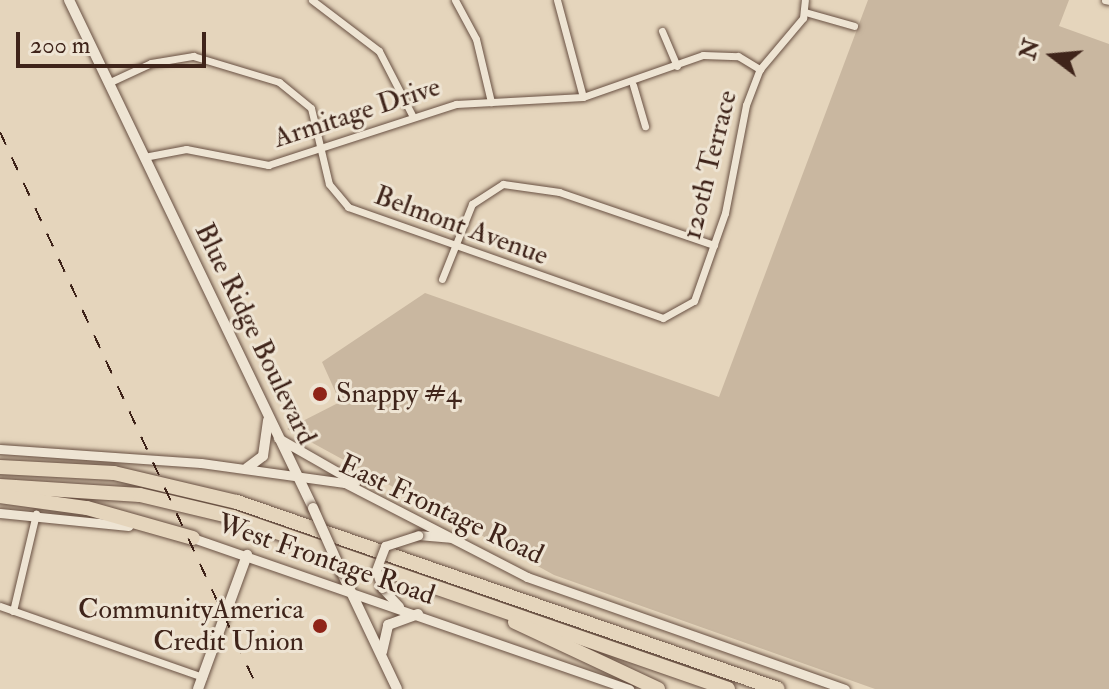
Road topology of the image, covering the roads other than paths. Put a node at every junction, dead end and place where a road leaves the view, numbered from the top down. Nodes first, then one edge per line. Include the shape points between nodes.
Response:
1 (312, 0) edge
2 (455, 0) edge
3 (557, 0) edge
4 (805, 0) edge
5 (72, 1) edge
6 (805, 12) junction
7 (854, 26) dead end
8 (662, 31) dead end
9 (677, 66) junction
10 (760, 69) junction
11 (108, 83) junction
12 (633, 85) junction
13 (583, 97) junction
14 (491, 102) junction
15 (412, 115) junction
16 (645, 126) dead end
17 (323, 149) junction
18 (144, 157) junction
19 (714, 245) junction
20 (453, 247) junction
21 (442, 279) dead end
22 (645, 314) joint
23 (268, 418) junction
24 (278, 438) junction
25 (0, 449) edge
26 (0, 467) edge
27 (247, 468) junction
28 (297, 474) junction
29 (0, 486) edge
30 (0, 496) edge
31 (380, 501) junction
32 (0, 513) edge
33 (36, 514) junction
34 (193, 538) junction
35 (453, 538) junction
36 (247, 555) junction
37 (351, 591) junction
38 (472, 599) junction
39 (0, 606) edge
40 (402, 609) junction
41 (13, 611) junction
42 (418, 614) junction
43 (382, 658) junction
44 (198, 675) junction
45 (198, 689) edge
46 (397, 689) edge
47 (629, 689) edge
48 (658, 689) edge
49 (728, 689) edge
50 (778, 689) edge
51 (845, 689) edge

1 - 15 street via 379,51
2 - 14 street via 476,39
3 - 13 street
4 - 6 street
5 - 11 main road, Blue Ridge Boulevard
6 - 7 street
6 - 10 street, 120th Terrace
8 - 9 street
9 - 10 street, Armitage Drive via 722,53
9 - 12 street, Armitage Drive
10 - 19 street, 120th Terrace via 735,139
11 - 17 street, Belmont Avenue via 179,56 246,68 302,97
11 - 18 main road, Blue Ridge Boulevard
12 - 13 street, Armitage Drive
12 - 16 street
13 - 14 street, Armitage Drive
14 - 15 street, Armitage Drive
15 - 17 street, Armitage Drive
17 - 18 street, Armitage Drive via 268,165 186,149
17 - 20 street, Belmont Avenue via 329,184 348,207
18 - 23 main road, Blue Ridge Boulevard
19 - 20 street via 559,192 503,184 472,204
19 - 22 street, 120th Terrace via 687,309 663,318
20 - 21 street
20 - 22 street, Belmont Avenue
23 - 24 main road, Blue Ridge Boulevard
23 - 27 main road via 263,456
24 - 28 main road, Blue Ridge Boulevard
24 - 31 street
25 - 27 street, East Frontage Road
26 - 50 highway via 114,473 237,502
27 - 28 street, East Frontage Road
28 - 31 street, East Frontage Road via 345,483
28 - 37 main road, Blue Ridge Boulevard, bridge
29 - 38 highway via 140,495 233,517
30 - 34 highway via 87,508
31 - 35 street, East Frontage Road
32 - 33 street, West Frontage Road
33 - 34 street, West Frontage Road
33 - 41 street
34 - 36 street, West Frontage Road
35 - 40 street, bridge via 418,535 385,546 376,570 382,588
35 - 51 street, East Frontage Road via 527,577
36 - 37 street, West Frontage Road
36 - 44 main road
37 - 40 street, West Frontage Road
37 - 43 main road, Blue Ridge Boulevard
38 - 48 highway
38 - 49 highway
39 - 41 street
40 - 42 street, West Frontage Road
41 - 44 street
42 - 43 main road via 388,625
42 - 47 street, West Frontage Road
43 - 46 main road, Blue Ridge Boulevard
44 - 45 main road

